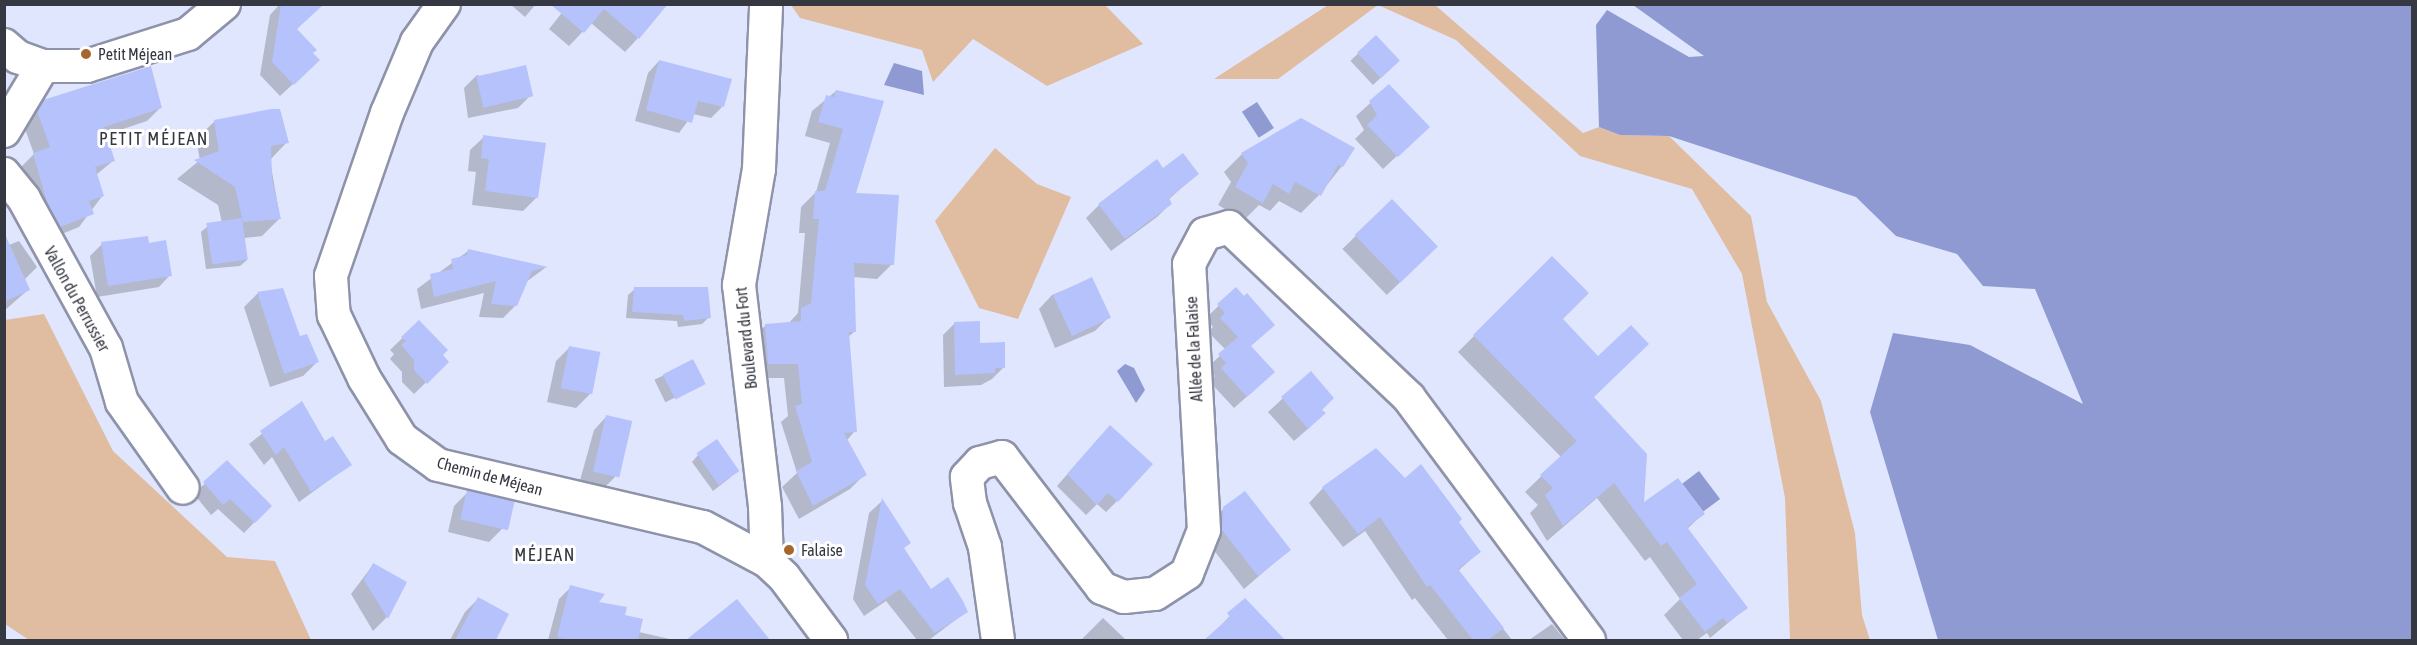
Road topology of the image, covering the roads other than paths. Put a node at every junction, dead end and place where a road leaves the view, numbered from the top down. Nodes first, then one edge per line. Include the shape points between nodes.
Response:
1 (224, 4) edge
2 (444, 4) edge
3 (766, 8) dead end
4 (4, 45) edge
5 (44, 66) junction
6 (4, 131) edge
7 (4, 174) edge
8 (183, 488) dead end
9 (767, 561) junction
10 (831, 640) edge
11 (998, 640) edge
12 (1589, 640) edge

1 - 5 street via 188,34 121,58 87,66
2 - 9 street, Chemin de Méjean via 413,52 331,276 334,315 364,378 402,440 438,465 703,527
3 - 9 street, Boulevard du Fort via 759,168 739,285 765,507
4 - 5 street via 18,57
5 - 6 street
7 - 8 street, Vallon du Perrussier via 24,199 106,348 122,402
9 - 10 street, Chemin de Méjean via 784,577
11 - 12 street, Allée de la Falaise via 985,547 970,504 967,477 980,463 1002,457 1102,588 1124,597 1155,594 1187,573 1204,530 1189,264 1205,234 1229,227 1409,398

